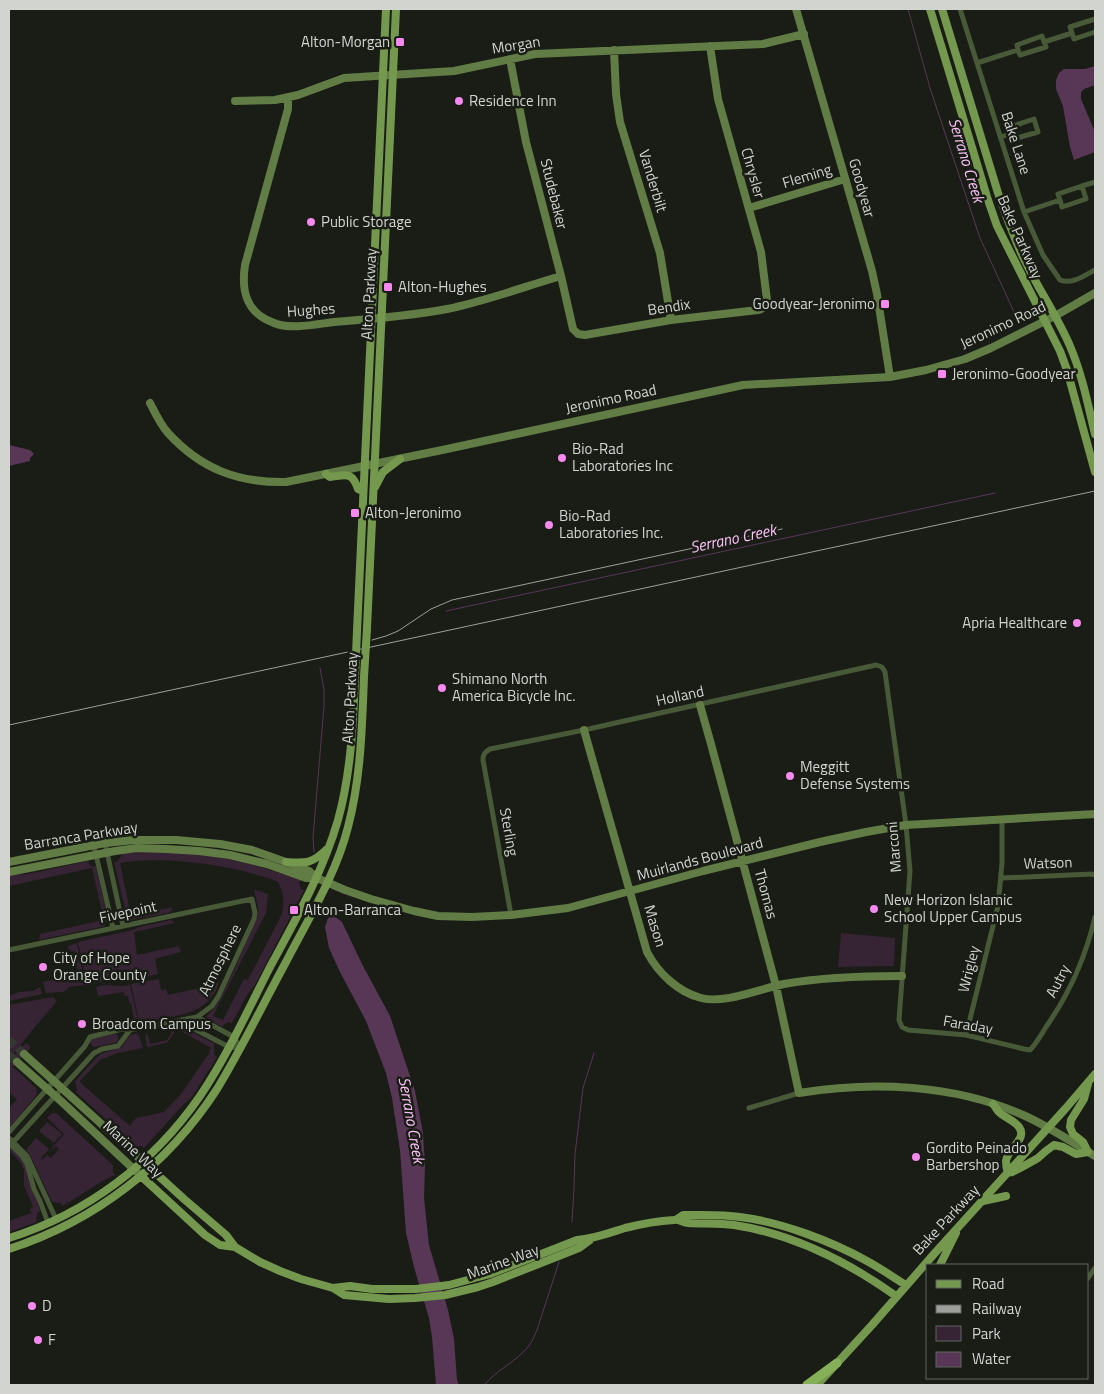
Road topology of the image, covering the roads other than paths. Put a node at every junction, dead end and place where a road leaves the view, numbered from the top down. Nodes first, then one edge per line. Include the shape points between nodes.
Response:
1 (386, 9) edge
2 (396, 9) edge
3 (796, 9) edge
4 (930, 9) edge
5 (942, 9) edge
6 (960, 9) edge
7 (1095, 19) edge
8 (1095, 32) edge
9 (1072, 33) junction
10 (804, 34) junction
11 (1044, 42) junction
12 (710, 46) junction
13 (614, 50) junction
14 (1018, 50) junction
15 (510, 59) junction
16 (977, 63) junction
17 (383, 75) junction
18 (393, 75) junction
19 (288, 96) junction
20 (235, 101) dead end
21 (1012, 133) junction
22 (1001, 137) junction
23 (845, 179) junction
24 (1095, 182) edge
25 (1082, 186) junction
26 (1060, 200) junction
27 (749, 208) junction
28 (1024, 212) junction
29 (1095, 270) edge
30 (561, 276) junction
31 (1095, 293) edge
32 (765, 307) joint
33 (1055, 316) junction
34 (381, 318) junction
35 (372, 319) junction
36 (671, 320) junction
37 (1046, 320) junction
38 (578, 334) joint
39 (890, 377) junction
40 (150, 403) dead end
41 (1095, 434) edge
42 (400, 459) junction
43 (375, 464) junction
44 (364, 465) junction
45 (1095, 472) edge
46 (326, 474) junction
47 (363, 491) junction
48 (374, 491) junction
49 (882, 666) joint
50 (700, 704) junction
51 (584, 730) junction
52 (484, 754) joint
53 (1095, 814) edge
54 (1002, 819) junction
55 (906, 825) junction
56 (105, 843) junction
57 (94, 846) junction
58 (330, 846) junction
59 (107, 853) junction
60 (96, 855) junction
61 (742, 861) junction
62 (9, 862) edge
63 (286, 862) junction
64 (9, 872) edge
65 (1095, 875) edge
66 (317, 878) junction
67 (1002, 878) junction
68 (327, 882) junction
69 (630, 892) junction
70 (252, 898) joint
71 (118, 902) junction
72 (107, 904) junction
73 (511, 915) junction
74 (1095, 917) edge
75 (123, 926) junction
76 (113, 928) junction
77 (9, 950) edge
78 (902, 976) junction
79 (776, 986) junction
80 (197, 1018) junction
81 (178, 1020) junction
82 (215, 1027) junction
83 (902, 1027) joint
84 (130, 1030) junction
85 (966, 1035) junction
86 (210, 1037) junction
87 (234, 1037) junction
88 (85, 1046) junction
89 (229, 1047) junction
90 (240, 1048) junction
91 (1030, 1050) joint
92 (94, 1053) junction
93 (24, 1054) tunnel mouth
94 (17, 1062) tunnel mouth
95 (1095, 1074) edge
96 (54, 1081) junction
97 (1088, 1082) junction
98 (47, 1088) junction
99 (62, 1088) junction
100 (798, 1093) junction
101 (55, 1095) junction
102 (994, 1104) junction
103 (749, 1108) dead end
104 (1048, 1128) junction
105 (9, 1132) edge
106 (10, 1141) edge
107 (1092, 1154) edge
108 (142, 1162) junction
109 (150, 1168) junction
110 (134, 1169) junction
111 (1008, 1173) junction
112 (142, 1176) junction
113 (1006, 1196) dead end
114 (46, 1198) junction
115 (40, 1201) junction
116 (983, 1201) junction
117 (56, 1219) junction
118 (677, 1219) junction
119 (48, 1223) junction
120 (960, 1225) junction
121 (9, 1238) edge
122 (235, 1248) junction
123 (9, 1249) edge
124 (940, 1264) edge
125 (906, 1285) junction
126 (896, 1296) junction
127 (837, 1363) junction
128 (807, 1385) edge
129 (817, 1385) edge

1 - 17 main road, Alton Parkway
2 - 18 main road, Alton Parkway
3 - 10 street, Goodyear
4 - 37 main road, Bake Parkway via 997,226
5 - 33 main road, Bake Parkway via 1008,222 1024,260
6 - 16 street, Bake Lane
7 - 9 street via 1070,27
8 - 9 street via 1074,39
9 - 11 street
10 - 12 street, Morgan via 763,44
10 - 23 street, Goodyear
11 - 14 street via 1046,47 1020,55
11 - 14 street via 1042,36 1017,44
12 - 13 street, Morgan
12 - 27 street, Chrysler via 718,99
13 - 15 street, Morgan via 535,54
13 - 36 street, Vanderbilt via 620,122 660,253
14 - 16 street
15 - 18 street, Morgan via 454,70
15 - 30 street, Studebaker via 526,142
16 - 22 street, Bake Lane
17 - 18 street, Morgan
17 - 19 street, Morgan via 344,78
17 - 35 main road, Alton Parkway
18 - 34 main road, Alton Parkway
19 - 20 street, Morgan via 275,100
19 - 35 street, Hughes via 288,109 243,278 248,301 264,319 283,326
21 - 21 street via 1014,140 1038,132 1034,119 1010,127
21 - 22 street
22 - 28 street, Bake Lane
23 - 27 street, Fleming
23 - 39 street, Goodyear via 875,283
24 - 25 street
25 - 26 street via 1058,194
25 - 26 street via 1086,199 1062,207
26 - 28 street
27 - 32 street, Chrysler via 760,252 767,300
28 - 29 street, Bake Lane via 1043,255 1060,280 1070,282
30 - 34 street, Hughes via 450,308
30 - 38 street, Studebaker via 573,329
31 - 33 street, Jeronimo Road
32 - 36 street, Bendix
33 - 37 street, Jeronimo Road
33 - 41 main road, Bake Parkway via 1078,366
34 - 35 street, Hughes
34 - 43 main road, Alton Parkway
35 - 44 main road, Alton Parkway
36 - 38 street, Bendix
37 - 39 street, Jeronimo Road via 971,356
37 - 45 main road, Bake Parkway via 1067,370
39 - 42 street, Jeronimo Road via 743,385
40 - 46 street, Jeronimo Road via 167,432 201,461 226,474 260,482 286,482
42 - 43 street, Jeronimo Road
42 - 48 main road via 383,472
43 - 44 street, Jeronimo Road
43 - 48 main road, Alton Parkway
44 - 46 street, Jeronimo Road
44 - 47 main road, Alton Parkway
46 - 47 main road via 330,477 350,476
47 - 58 main road, Alton Parkway, bridge via 349,762
48 - 68 main road, Alton Parkway, bridge via 361,747 354,800 344,841
49 - 50 street, Holland
49 - 55 street, Marconi
50 - 51 street, Holland
50 - 61 street, Thomas
51 - 52 street, Holland via 490,749
51 - 69 street, Mason
52 - 73 street, Sterling
53 - 54 street, Muirlands Boulevard
54 - 55 street, Muirlands Boulevard
54 - 67 street, Wrigley
55 - 61 street, Muirlands Boulevard
55 - 78 street, Marconi via 910,871
56 - 57 street, Barranca Parkway
56 - 59 street
56 - 63 street, Barranca Parkway via 202,842 252,850
57 - 60 street
57 - 62 street, Barranca Parkway
58 - 63 main road via 313,861
58 - 66 main road, Alton Parkway
59 - 60 street, Barranca Parkway
59 - 66 street, Barranca Parkway via 137,848 211,852 267,864 306,878
59 - 71 street
60 - 64 street, Barranca Parkway
60 - 72 street
61 - 69 street, Muirlands Boulevard
61 - 79 street, Thomas
63 - 66 street, Barranca Parkway via 309,871
65 - 67 street, Watson
66 - 68 street, Muirlands Boulevard
66 - 87 main road, Alton Parkway
67 - 85 street, Wrigley
68 - 73 street, Muirlands Boulevard via 372,900 438,916
68 - 90 main road, Alton Parkway
69 - 73 street, Muirlands Boulevard via 568,908
69 - 79 street, Mason via 650,958 660,972 681,989 716,1000
70 - 75 street, Fivepoint
70 - 80 street, Atmosphere via 256,913 242,944 212,1006
71 - 72 street
71 - 75 street
72 - 76 street
74 - 91 street, Autry via 1074,979
75 - 76 street, Fivepoint
76 - 77 street, Fivepoint
78 - 79 street, Mason via 819,979
78 - 83 street, Marconi
79 - 100 street, Thomas
80 - 81 street
80 - 82 street
81 - 84 street
81 - 86 street
82 - 86 street
82 - 87 street
83 - 85 street, Faraday
84 - 88 street via 94,1035
84 - 92 street via 118,1046
85 - 91 street, Faraday
86 - 89 street
87 - 89 main road, Alton Parkway
87 - 90 street
88 - 92 street
88 - 96 street
89 - 90 street
89 - 108 main road, Alton Parkway via 187,1113
90 - 109 main road, Alton Parkway via 200,1113
92 - 99 street
93 - 96 street, Marine Way
94 - 98 street, Marine Way
95 - 97 main road, Bake Parkway
96 - 98 street
96 - 99 street, Marine Way
97 - 104 main road, Bake Parkway
97 - 107 main road via 1084,1099 1070,1127
98 - 101 street, Marine Way
98 - 105 street
99 - 101 street
99 - 108 street, Marine Way
100 - 102 street via 892,1087 934,1091
100 - 103 street
101 - 106 street via 16,1139
101 - 110 street, Marine Way
102 - 104 street
102 - 111 main road via 1021,1129 1020,1140 1006,1161
104 - 107 street
104 - 111 main road, Bake Parkway
106 - 114 street via 27,1156
106 - 115 street via 27,1164
107 - 111 main road via 1076,1154 1054,1145
108 - 109 street, Marine Way
108 - 110 main road, Alton Parkway
109 - 112 main road, Alton Parkway
109 - 122 main road, Marine Way via 226,1235
110 - 112 street, Marine Way
110 - 117 main road, Alton Parkway via 95,1198
111 - 116 main road, Bake Parkway
112 - 122 main road, Marine Way via 205,1235 220,1245
112 - 123 main road, Alton Parkway via 80,1219
113 - 116 main road
114 - 115 street
114 - 117 street
115 - 119 street
116 - 120 main road, Bake Parkway
117 - 119 main road, Alton Parkway
118 - 122 main road, Marine Way via 640,1224 590,1240 577,1240 490,1274 416,1289 333,1288 280,1271
118 - 125 main road, Marine Way via 683,1214 739,1216 775,1224 866,1260
118 - 126 main road, Marine Way via 685,1223 732,1225 769,1232 854,1268
119 - 121 main road, Alton Parkway
120 - 124 main road
120 - 125 main road, Bake Parkway
125 - 126 main road, Bake Parkway
126 - 127 main road, Bake Parkway
127 - 128 highway
127 - 129 main road, Bake Parkway

